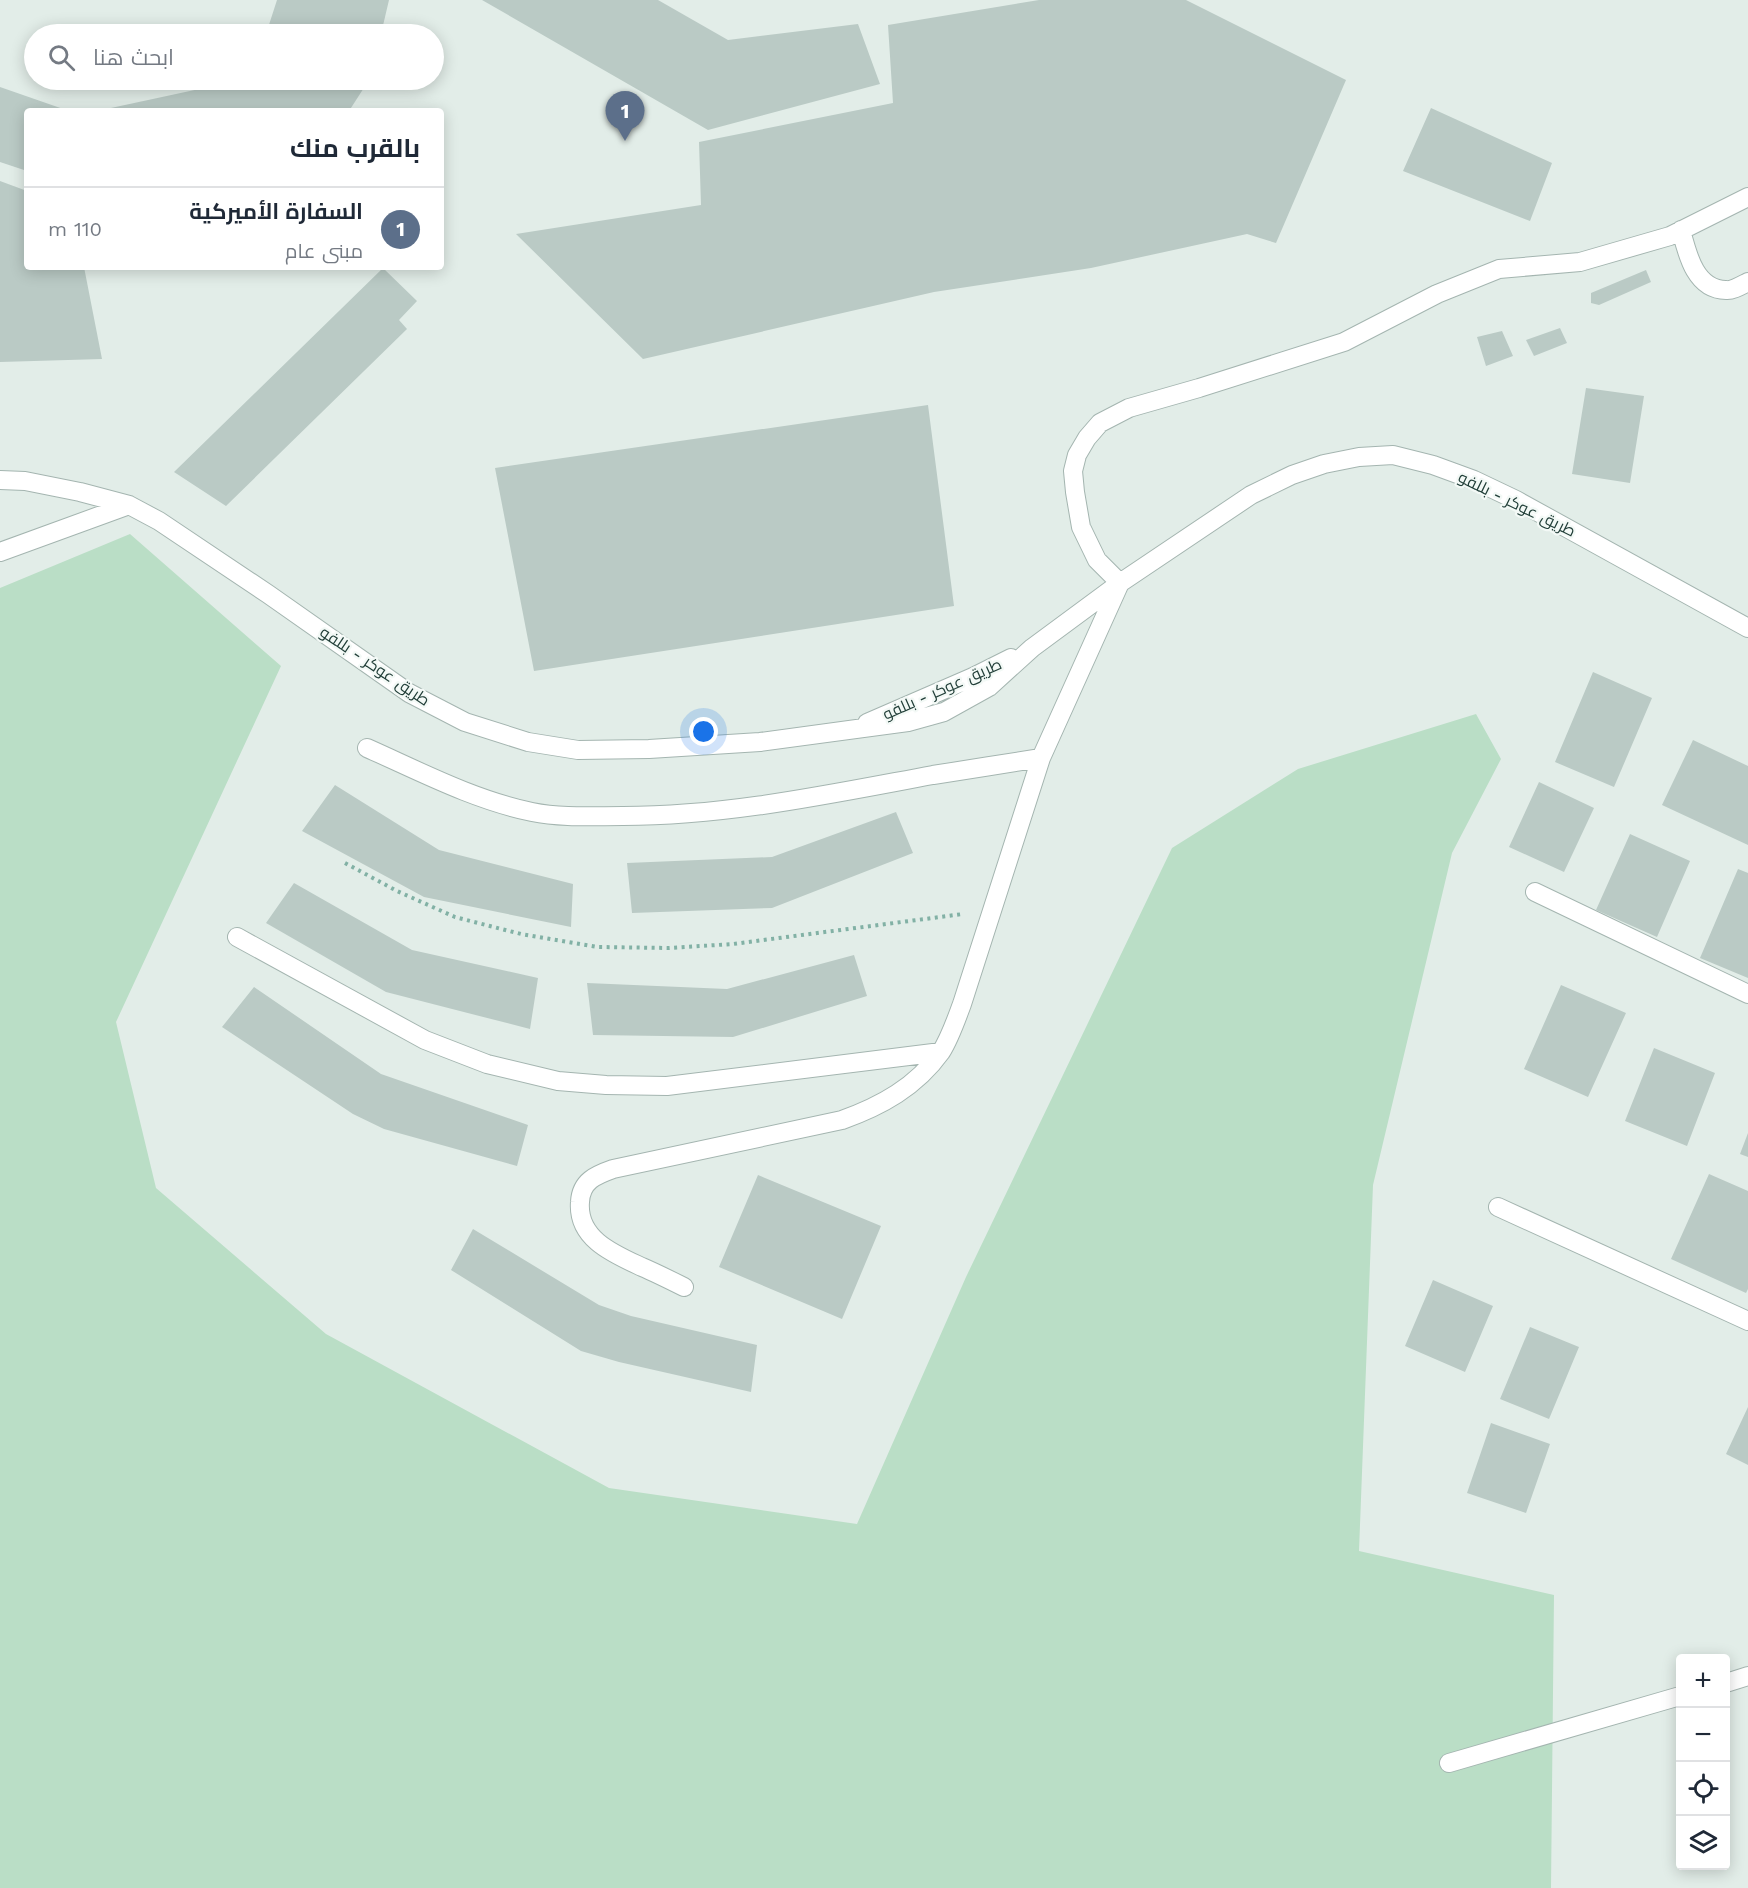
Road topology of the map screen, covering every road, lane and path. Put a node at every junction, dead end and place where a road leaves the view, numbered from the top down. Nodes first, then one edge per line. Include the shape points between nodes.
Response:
1 (1748, 196) edge
2 (1681, 230) junction
3 (1748, 282) edge
4 (0, 480) edge
5 (129, 505) junction
6 (0, 552) edge
7 (1120, 583) junction
8 (1748, 628) edge
9 (367, 748) dead end
10 (1041, 758) junction
11 (345, 863) dead end
12 (1535, 892) dead end
13 (991, 910) junction
14 (237, 937) dead end
15 (1748, 994) edge
16 (941, 1052) junction
17 (1497, 1207) dead end
18 (684, 1287) dead end
19 (1748, 1321) edge
20 (1748, 1676) edge
21 (1730, 1681) edge
22 (1676, 1697) edge
23 (1449, 1762) dead end

1 - 2 street
2 - 3 street via 1689,261 1702,280 1726,291
2 - 7 street via 1580,262 1499,269 1437,294 1344,342 1130,408 1100,423 1077,455 1073,471 1075,492 1080,527 1097,560
4 - 5 street, طريق عوكر - بللفو via 47,486
5 - 6 street
5 - 7 street, طريق عوكر - بللفو via 159,521 410,693 465,722 528,742 578,750 760,742 909,722 944,712 989,687 1032,648
7 - 8 street, طريق عوكر - بللفو via 1251,495 1292,475 1359,457 1393,455 1474,480 1516,500
7 - 10 street
9 - 10 street via 502,805 535,812 597,816 669,816 733,809
10 - 13 street
11 - 13 path via 455,917 521,934 598,947 733,944
12 - 15 street
13 - 16 street via 962,1004
14 - 16 street via 425,1040 487,1064 558,1081 667,1086
16 - 18 street via 917,1079 893,1097 842,1120 613,1169 586,1183 580,1213 596,1242 614,1255
17 - 19 street
20 - 21 street
22 - 23 street

